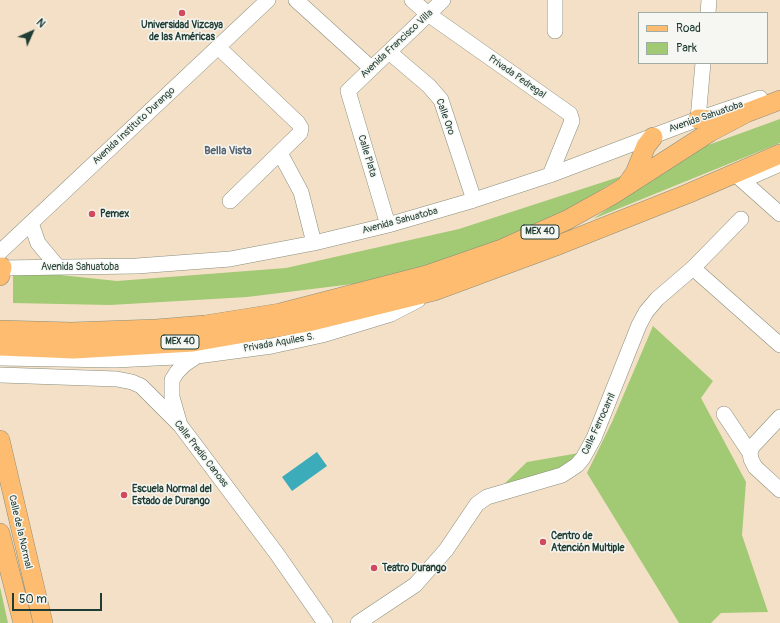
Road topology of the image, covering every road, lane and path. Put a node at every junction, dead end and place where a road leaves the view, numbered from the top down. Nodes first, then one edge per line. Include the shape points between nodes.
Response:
1 (268, 0) edge
2 (296, 0) edge
3 (412, 0) edge
4 (443, 0) edge
5 (555, 0) edge
6 (709, 0) edge
7 (708, 12) edge
8 (428, 14) junction
9 (555, 31) dead end
10 (218, 47) junction
11 (389, 52) junction
12 (703, 64) edge
13 (371, 68) junction
14 (350, 88) joint
15 (780, 91) edge
16 (780, 100) edge
17 (704, 125) junction
18 (653, 137) junction
19 (280, 153) junction
20 (780, 154) edge
21 (780, 164) edge
22 (550, 175) junction
23 (738, 177) junction
24 (626, 186) junction
25 (474, 200) junction
26 (230, 201) dead end
27 (780, 214) edge
28 (741, 219) dead end
29 (31, 223) junction
30 (388, 225) junction
31 (314, 243) junction
32 (0, 263) edge
33 (58, 267) junction
34 (693, 268) junction
35 (434, 291) junction
36 (354, 303) junction
37 (0, 330) edge
38 (780, 345) edge
39 (0, 346) edge
40 (197, 356) junction
41 (0, 358) edge
42 (0, 375) edge
43 (724, 414) dead end
44 (780, 417) edge
45 (180, 425) junction
46 (0, 440) edge
47 (750, 453) junction
48 (780, 490) edge
49 (0, 533) edge
50 (23, 623) edge
51 (43, 623) edge
52 (325, 623) edge
53 (358, 623) edge

1 - 10 street, Avenida Instituto Durango
2 - 13 street
3 - 8 street, Privada Pedregal
4 - 8 street, Avenida Francisco Villa
5 - 9 street
6 - 7 street
8 - 11 street, Avenida Francisco Villa
8 - 22 street, Privada Pedregal via 570,114 572,121
10 - 19 street via 298,122 300,133
10 - 29 street, Avenida Instituto Durango
11 - 13 street, Avenida Francisco Villa
11 - 25 street, Calle Oro via 429,86 441,100
12 - 17 street
13 - 14 street, Avenida Francisco Villa
14 - 30 street, Calle Plata via 349,95
15 - 17 street, Avenida Sahuatoba
16 - 17 main road, MEX 40 via 730,121
17 - 18 street, Avenida Sahuatoba
17 - 24 main road, Avenida Sahuatoba / MEX 40
18 - 22 street, Avenida Sahuatoba
18 - 24 main road
19 - 26 street
19 - 31 street via 301,192
20 - 23 main road, MEX 40
21 - 23 street
22 - 25 street, Avenida Sahuatoba
23 - 27 street
23 - 35 main road, MEX 40
24 - 36 main road, Avenida Sahuatoba / MEX 40 via 567,220 502,249
25 - 30 street, Avenida Sahuatoba
28 - 34 street, Calle Ferrocarril
29 - 32 street, Avenida Instituto Durango
29 - 33 street via 38,243
30 - 31 street, Avenida Sahuatoba
31 - 33 street, Avenida Sahuatoba via 230,259 137,266
32 - 33 street, Avenida Sahuatoba
34 - 38 street
34 - 53 street, Calle Ferrocarril via 646,312 594,438 580,462 562,475 487,498 477,504 446,550 415,585
35 - 36 main road, MEX 40
35 - 40 street, Privada Aquiles S. via 391,314 322,335 272,346
36 - 37 main road, Avenida Sahuatoba / MEX 40 via 205,325 156,329 71,332
36 - 39 main road, Avenida Sahuatoba / MEX 40 via 289,326 193,342 74,349
40 - 41 street via 115,360
40 - 45 street, Privada Aquiles S. via 185,364 172,380 172,397
42 - 45 street, Calle Predio Canoas via 117,379 132,382 148,392
43 - 47 street
44 - 47 street via 752,447
45 - 52 street, Calle Predio Canoas via 277,554
46 - 51 main road, Calle de la Normal
47 - 48 street via 756,467
49 - 50 main road, Calle de la Normal

